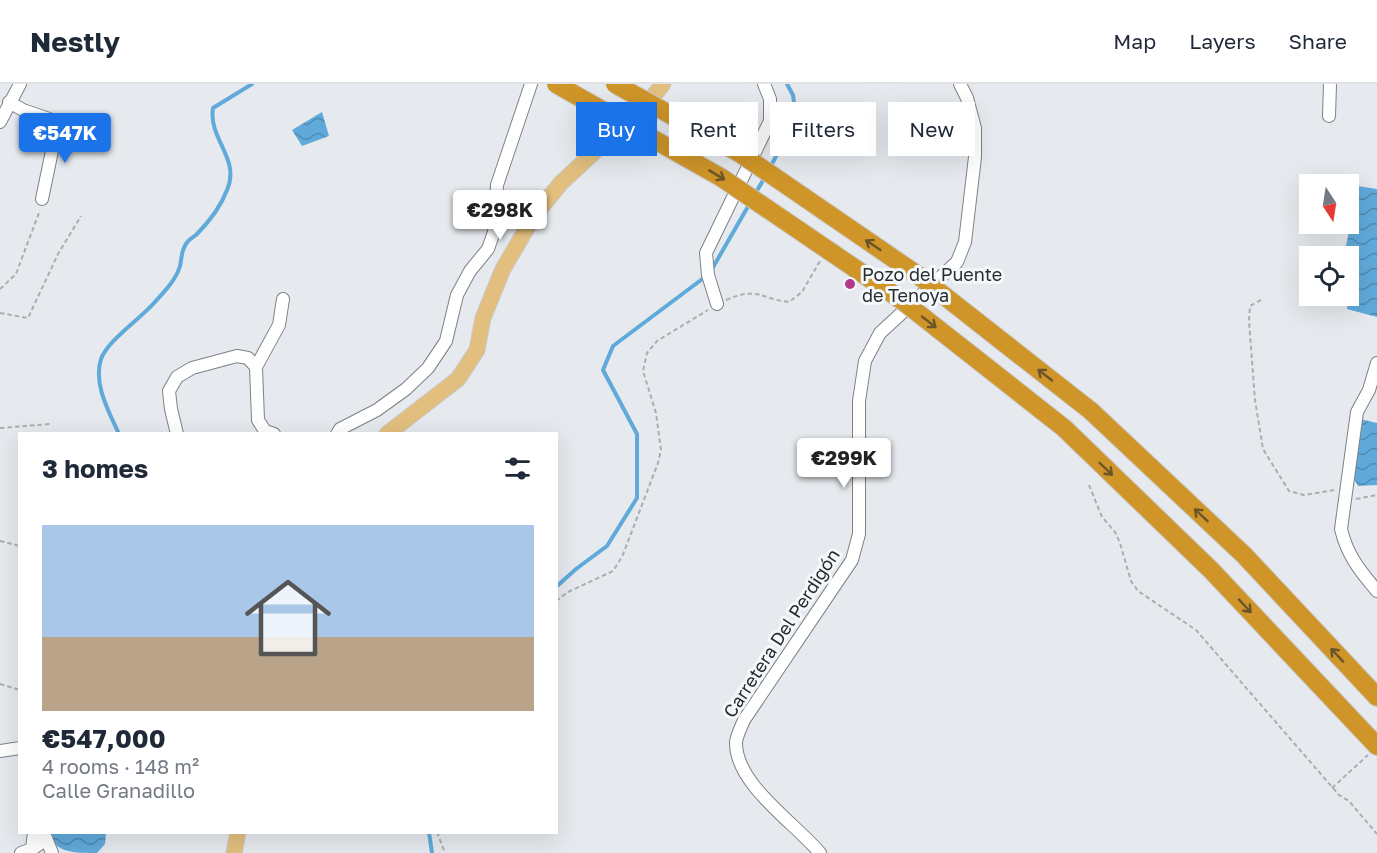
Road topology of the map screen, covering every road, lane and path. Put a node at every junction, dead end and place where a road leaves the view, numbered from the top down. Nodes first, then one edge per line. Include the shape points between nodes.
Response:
1 (20, 84) edge
2 (531, 84) edge
3 (556, 84) edge
4 (615, 84) edge
5 (663, 84) edge
6 (764, 84) edge
7 (960, 84) edge
8 (1329, 84) edge
9 (9, 102) junction
10 (1329, 116) dead end
11 (0, 122) edge
12 (42, 199) joint
13 (81, 216) dead end
14 (820, 261) dead end
15 (0, 289) edge
16 (283, 299) dead end
17 (1261, 300) dead end
18 (717, 304) junction
19 (0, 313) edge
20 (1377, 363) edge
21 (256, 367) junction
22 (50, 424) dead end
23 (0, 428) edge
24 (177, 432) edge
25 (268, 432) edge
26 (338, 432) edge
27 (390, 432) edge
28 (1089, 485) dead end
29 (1346, 493) junction
30 (1377, 495) edge
31 (0, 541) edge
32 (18, 546) edge
33 (1377, 591) edge
34 (558, 600) edge
35 (0, 684) edge
36 (18, 689) edge
37 (1377, 697) edge
38 (18, 748) edge
39 (1373, 750) edge
40 (0, 751) edge
41 (1332, 788) junction
42 (238, 834) edge
43 (438, 834) edge
44 (1377, 834) edge
45 (34, 845) edge
46 (52, 853) edge
47 (234, 853) edge
48 (445, 853) edge
49 (820, 853) edge

1 - 9 street
2 - 26 street via 497,185 494,232 488,249 457,295 446,341 428,368 406,389
3 -> 39 highway, bridge via 742,191 900,299 1064,428 1210,570
37 -> 4 highway, bridge via 1244,555 1091,411 899,263 741,154
5 - 27 main road via 561,183 534,216 503,268 483,318 477,350 458,379
6 - 18 street via 770,99 770,121 706,253
7 - 49 street, Carretera Del Perdigón via 975,128 965,242 957,262 880,333 865,361 859,401 859,534 852,560 744,720 736,741 738,760 749,781
8 - 10 street
9 - 11 street
9 - 12 street via 58,122
12 - 15 path via 16,274
13 - 19 path via 28,318
14 - 18 path via 801,292 789,302 756,293 739,294
16 - 21 street via 279,325
17 - 29 path via 1250,306 1249,321 1263,449 1289,491 1304,495
18 - 34 path via 657,341 647,353 643,372 656,413 661,450 658,463 613,571
20 - 29 street via 1357,412
21 - 24 street via 248,358 237,356 192,368 177,377 169,391
21 - 25 street via 258,420
22 - 23 path
28 - 41 path via 1102,517 1115,532 1138,591 1196,630
29 - 30 path via 1359,499
29 - 33 street via 1341,529 1345,547
31 - 32 path
35 - 36 path
38 - 40 street
39 - 41 path
41 - 44 path via 1349,801
42 - 47 main road
43 - 48 path
45 - 46 street

